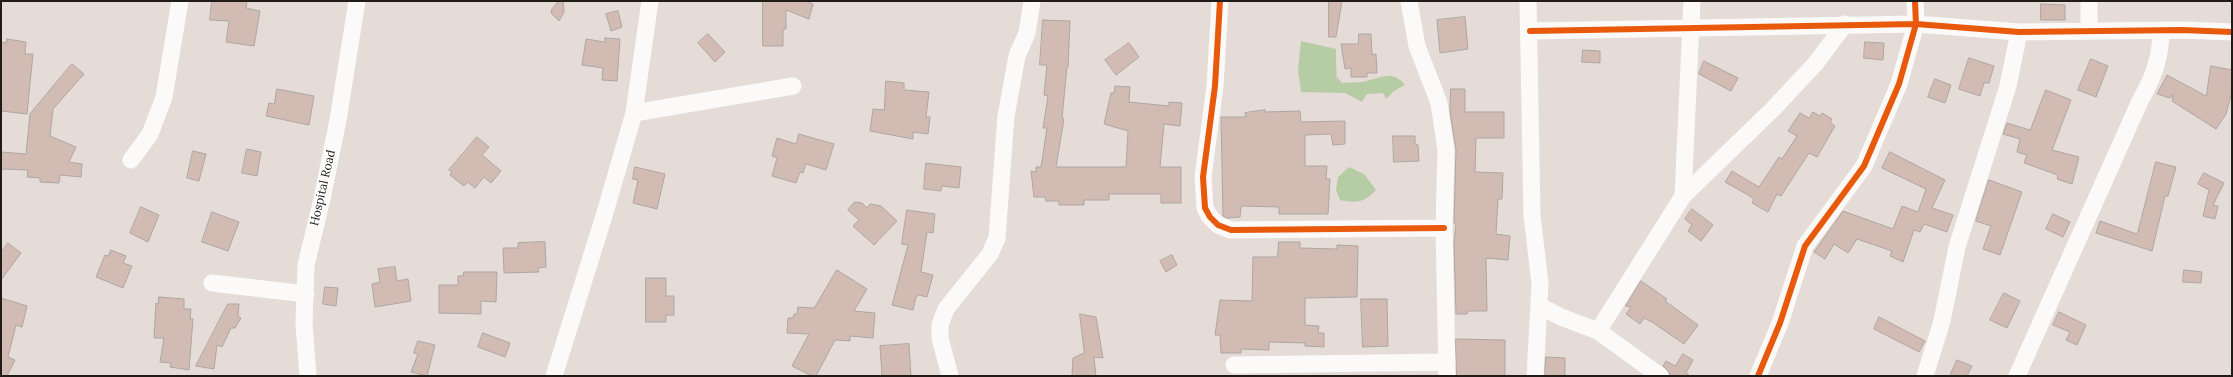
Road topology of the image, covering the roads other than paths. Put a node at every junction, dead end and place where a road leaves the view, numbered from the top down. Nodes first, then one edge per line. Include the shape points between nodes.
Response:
1 (180, 1) edge
2 (357, 1) edge
3 (650, 1) edge
4 (1032, 1) edge
5 (1220, 1) edge
6 (1409, 1) edge
7 (1528, 1) edge
8 (1692, 1) edge
9 (1915, 1) edge
10 (2089, 1) edge
11 (1845, 24) junction
12 (1916, 24) junction
13 (1691, 30) junction
14 (2161, 30) junction
15 (1530, 31) junction
16 (2090, 31) junction
17 (2018, 32) junction
18 (2232, 32) edge
19 (793, 86) dead end
20 (634, 113) junction
21 (131, 160) dead end
22 (1683, 196) junction
23 (1444, 228) junction
24 (212, 283) dead end
25 (306, 294) junction
26 (1540, 306) junction
27 (1598, 330) junction
28 (1234, 365) dead end
29 (1447, 369) edge
30 (308, 376) edge
31 (554, 376) edge
32 (950, 376) edge
33 (1535, 376) edge
34 (1660, 376) edge
35 (1758, 376) edge
36 (1925, 376) edge
37 (2017, 376) edge

1 - 21 street via 174,47 162,103 150,134
2 - 25 street, Hospital Road via 337,127 306,265
3 - 20 street
4 - 32 street via 1027,34 1017,56 1006,116 997,238 990,254 946,309 940,325 940,338
5 - 23 street via 1215,86 1203,177 1205,208 1218,225 1231,230
6 - 23 street via 1417,46 1437,97 1443,126 1446,150
7 - 15 street
8 - 13 street
9 - 12 street
10 - 16 street
11 - 12 street
11 - 13 street
11 - 22 street via 1816,63 1773,109
12 - 17 street
12 - 35 street via 1899,84 1864,166 1805,246 1780,323
13 - 15 street
13 - 22 street
14 - 16 street
14 - 18 street
14 - 37 street via 2160,55 2152,80 2140,101
15 - 26 street via 1532,215
16 - 17 street
17 - 36 street via 2008,86 1957,247 1942,321
19 - 20 street
20 - 31 street
22 - 27 street
23 - 29 street
24 - 25 street
25 - 30 street, Hospital Road via 304,324
26 - 27 street via 1561,318
26 - 33 street
27 - 34 street
28 - 29 street

